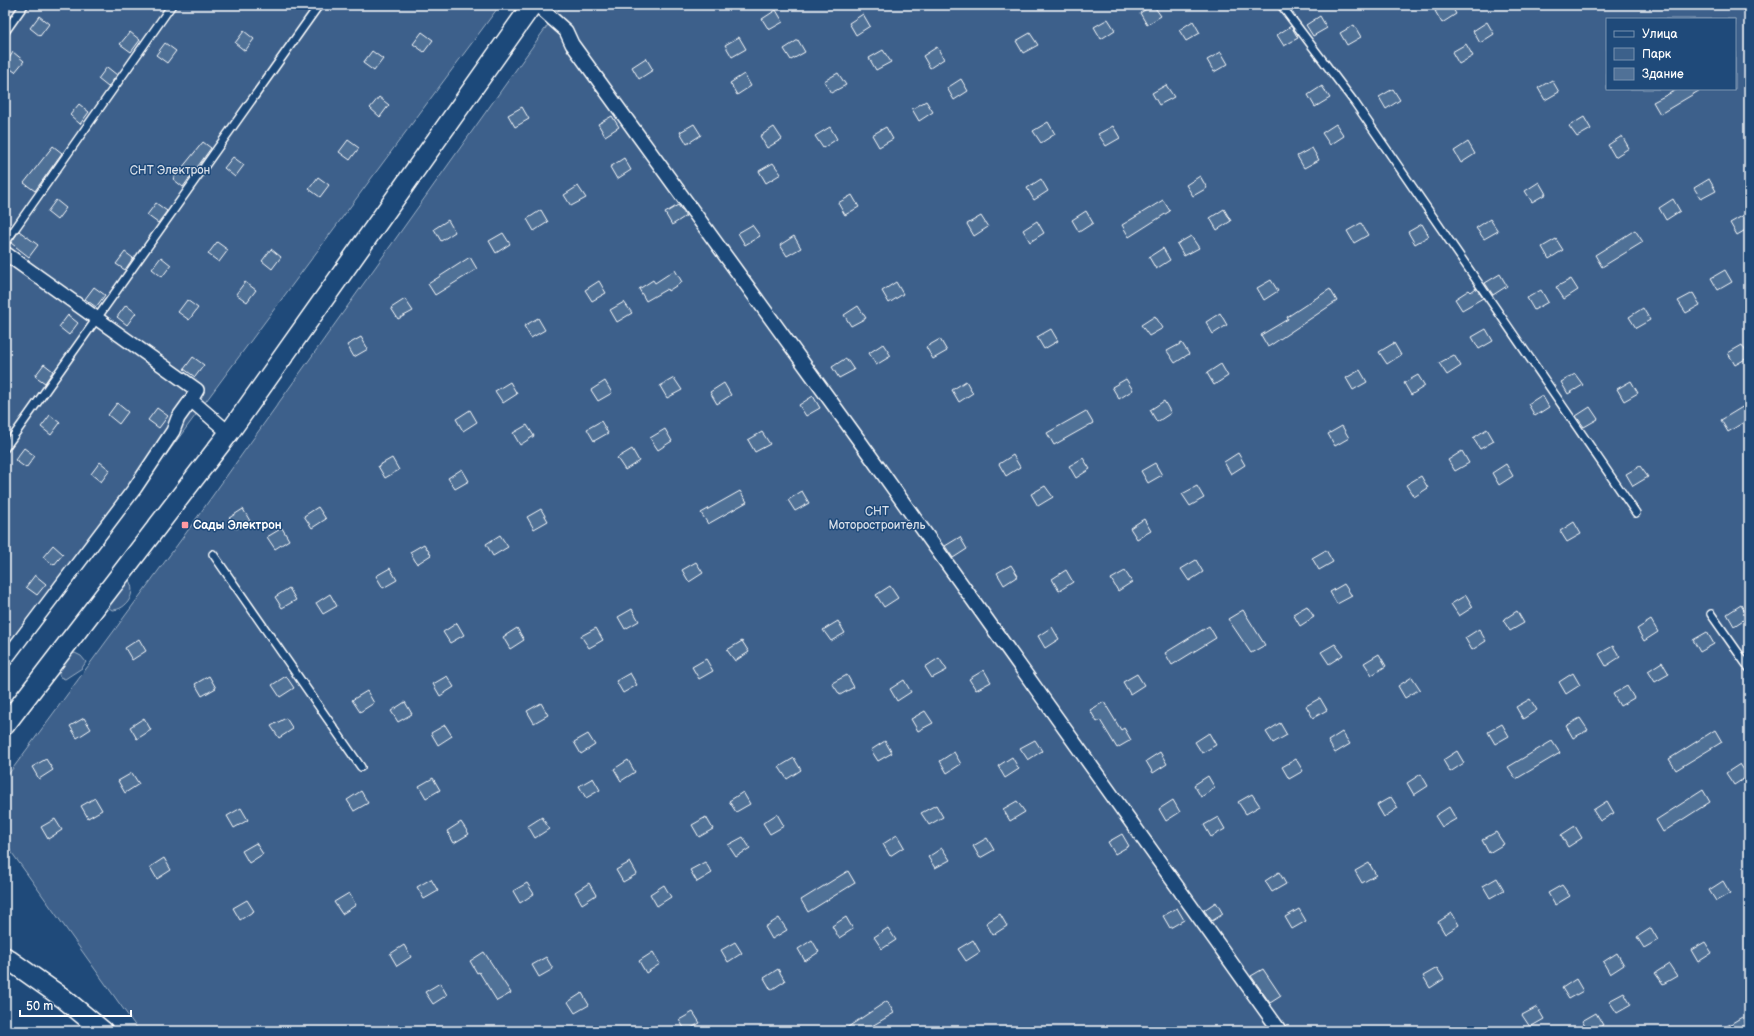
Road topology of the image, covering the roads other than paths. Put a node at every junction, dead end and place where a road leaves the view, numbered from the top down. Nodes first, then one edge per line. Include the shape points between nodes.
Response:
1 (24, 5) edge
2 (172, 5) edge
3 (319, 5) edge
4 (532, 5) edge
5 (537, 5) edge
6 (1281, 5) edge
7 (5, 32) edge
8 (5, 243) edge
9 (5, 254) edge
10 (96, 318) junction
11 (191, 400) junction
12 (229, 433) junction
13 (5, 448) edge
14 (1636, 513) dead end
15 (213, 554) dead end
16 (1711, 614) dead end
17 (5, 660) edge
18 (1749, 668) edge
19 (5, 725) edge
20 (361, 767) dead end
21 (5, 957) edge
22 (103, 1031) edge
23 (1280, 1031) edge

1 - 7 lane
2 - 8 lane
3 - 10 lane
4 - 12 street
5 - 23 street via 566,32 572,44 861,443
6 - 14 lane via 1355,103
9 - 10 street
10 - 11 street via 197,390
10 - 13 lane
11 - 12 street
11 - 17 street via 135,488
12 - 19 street
15 - 20 lane
16 - 18 lane
21 - 22 street via 63,998

